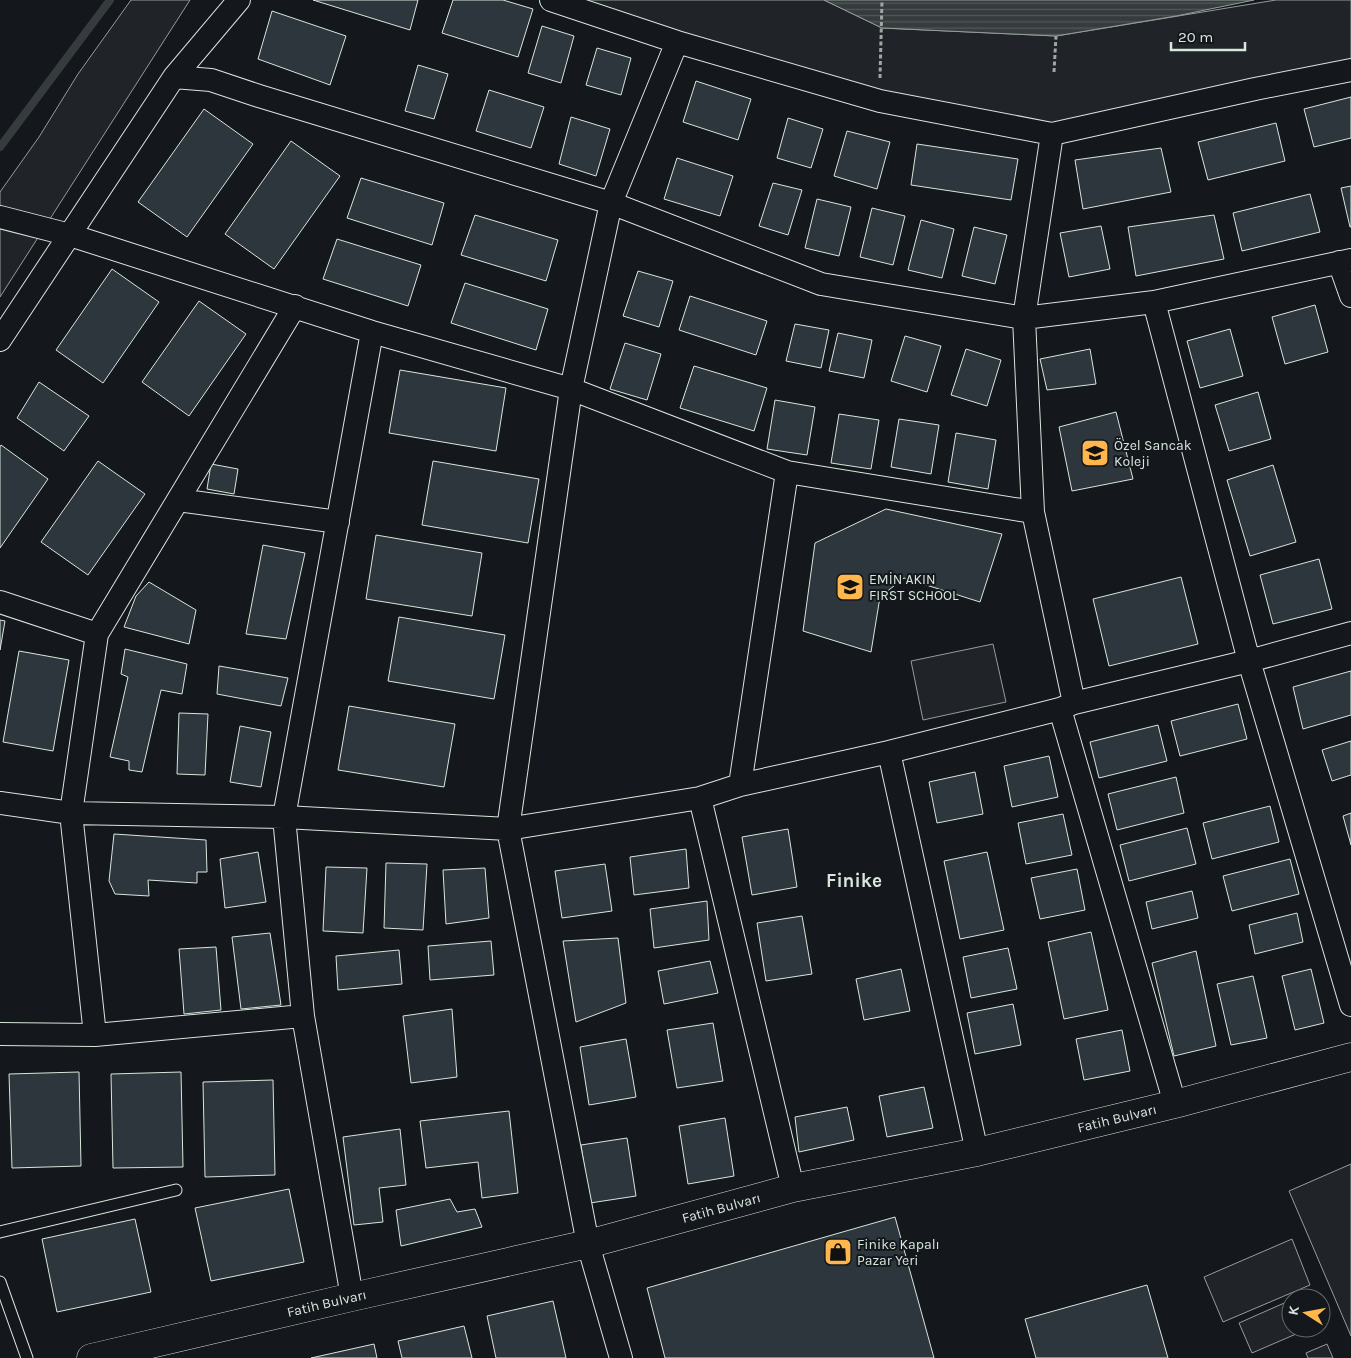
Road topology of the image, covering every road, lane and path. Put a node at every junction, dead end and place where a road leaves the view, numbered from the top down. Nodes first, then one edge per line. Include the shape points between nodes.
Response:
1 (222, 0) edge
2 (239, 0) edge
3 (551, 0) edge
4 (882, 0) edge
5 (1056, 36) dead end
6 (676, 42) junction
7 (1351, 70) edge
8 (1054, 72) dead end
9 (174, 77) junction
10 (880, 101) junction
11 (1052, 134) junction
12 (611, 203) junction
13 (0, 217) edge
14 (70, 234) junction
15 (1345, 261) edge
16 (1351, 296) edge
17 (1154, 302) junction
18 (295, 306) junction
19 (1024, 318) junction
20 (372, 332) junction
21 (0, 340) edge
22 (571, 389) junction
23 (787, 472) junction
24 (178, 500) junction
25 (1032, 512) junction
26 (338, 522) junction
27 (0, 602) edge
28 (1351, 633) edge
29 (96, 634) junction
30 (1249, 661) junction
31 (1067, 706) junction
32 (888, 752) junction
33 (740, 786) junction
34 (700, 798) junction
35 (0, 803) edge
36 (71, 813) junction
37 (284, 816) junction
38 (508, 829) junction
39 (1351, 1005) edge
40 (303, 1016) junction
41 (0, 1034) edge
42 (95, 1035) junction
43 (1351, 1057) edge
44 (1175, 1104) junction
45 (977, 1152) junction
46 (793, 1188) junction
47 (176, 1190) dead end
48 (0, 1232) edge
49 (588, 1244) junction
50 (0, 1282) edge
51 (352, 1297) junction
52 (27, 1358) edge
53 (91, 1358) edge
54 (621, 1358) edge

1 - 9 street
2 - 9 street
3 - 6 street
4 - 10 path
5 - 8 path
6 - 10 street
6 - 12 street
7 - 11 street
9 - 12 street via 211,80
9 - 14 street
10 - 11 street
11 - 19 street
12 - 19 street via 821,284
12 - 22 street
13 - 14 street
14 - 18 street
14 - 21 street
15 - 16 street
15 - 17 street
17 - 19 street
17 - 30 street
18 - 20 street
18 - 24 street
19 - 25 street
20 - 22 street
20 - 26 street
22 - 23 street
22 - 38 street
23 - 25 street
23 - 33 street
24 - 26 street
24 - 29 street
25 - 31 street
26 - 37 street
27 - 29 street
28 - 30 street
29 - 36 street
30 - 31 street
30 - 39 street
31 - 32 street
31 - 44 street
32 - 33 street
32 - 45 street
33 - 34 street
34 - 38 street
34 - 46 street
35 - 36 street
36 - 37 street
36 - 42 street
37 - 38 street
37 - 40 street
38 - 49 street
40 - 42 street
40 - 51 street
41 - 42 street
43 - 44 street, Fatih Bulvarı
44 - 45 street, Fatih Bulvarı
45 - 46 street, Fatih Bulvarı
46 - 49 street, Fatih Bulvarı
47 - 48 lane
49 - 51 street, Fatih Bulvarı
49 - 54 street
50 - 52 lane
51 - 53 street, Fatih Bulvarı

